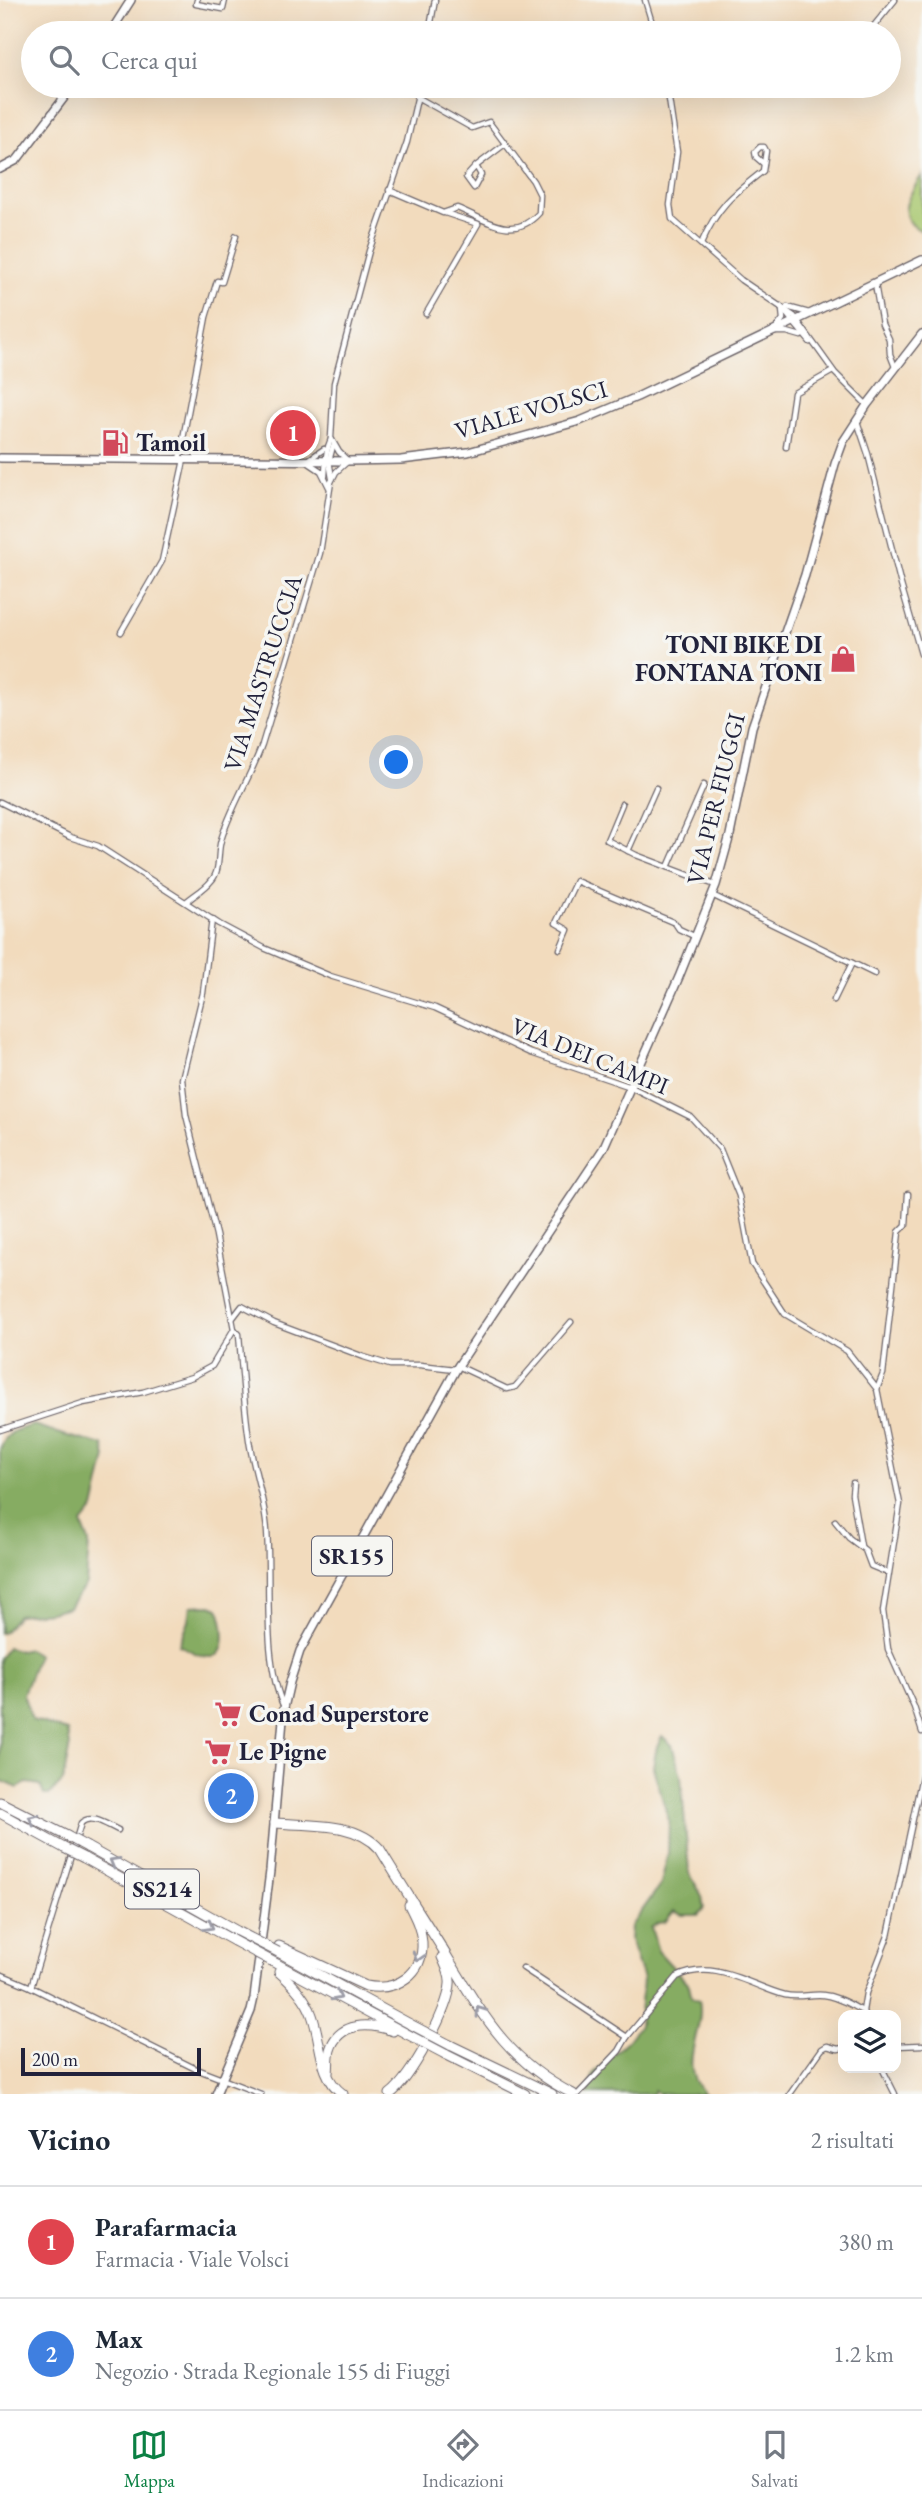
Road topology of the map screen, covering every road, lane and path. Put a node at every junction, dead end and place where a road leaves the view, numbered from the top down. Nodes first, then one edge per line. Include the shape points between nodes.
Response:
1 (131, 0) edge
2 (197, 0) edge
3 (225, 0) edge
4 (435, 0) edge
5 (645, 0) edge
6 (895, 0) edge
7 (118, 21) edge
8 (431, 21) edge
9 (651, 21) edge
10 (878, 21) edge
11 (64, 98) edge
12 (417, 98) edge
13 (419, 98) edge
14 (669, 98) edge
15 (505, 144) junction
16 (764, 164) dead end
17 (476, 166) dead end
18 (0, 169) edge
19 (388, 190) junction
20 (443, 213) junction
21 (236, 236) dead end
22 (701, 244) junction
23 (920, 262) edge
24 (874, 284) junction
25 (777, 303) junction
26 (782, 309) junction
27 (812, 313) junction
28 (426, 314) dead end
29 (795, 322) junction
30 (804, 330) junction
31 (772, 333) junction
32 (922, 334) edge
33 (805, 338) junction
34 (814, 345) junction
35 (896, 368) junction
36 (833, 371) junction
37 (867, 405) junction
38 (856, 421) junction
39 (332, 441) junction
40 (327, 446) junction
41 (786, 447) dead end
42 (0, 458) edge
43 (181, 460) junction
44 (304, 461) junction
45 (328, 461) junction
46 (348, 461) junction
47 (325, 476) junction
48 (332, 479) junction
49 (330, 488) junction
50 (121, 632) dead end
51 (921, 654) edge
52 (704, 785) dead end
53 (656, 788) dead end
54 (0, 802) edge
55 (622, 804) dead end
56 (628, 851) junction
57 (668, 867) junction
58 (716, 885) junction
59 (712, 895) junction
60 (186, 902) junction
61 (212, 919) junction
62 (696, 937) junction
63 (560, 949) dead end
64 (852, 963) junction
65 (875, 974) dead end
66 (834, 1000) dead end
67 (631, 1087) junction
68 (908, 1194) dead end
69 (232, 1319) junction
70 (571, 1322) dead end
71 (234, 1329) junction
72 (457, 1367) junction
73 (877, 1389) junction
74 (0, 1430) edge
75 (853, 1483) dead end
76 (835, 1521) dead end
77 (861, 1547) junction
78 (888, 1573) junction
79 (285, 1708) junction
80 (922, 1732) edge
81 (922, 1776) edge
82 (0, 1802) edge
83 (0, 1814) edge
84 (275, 1823) junction
85 (118, 1830) dead end
86 (394, 1871) junction
87 (428, 1927) junction
88 (236, 1936) junction
89 (279, 1949) junction
90 (278, 1968) junction
91 (523, 1968) dead end
92 (0, 1975) edge
93 (31, 1987) junction
94 (858, 2010) edge
95 (864, 2010) edge
96 (407, 2034) junction
97 (627, 2037) junction
98 (922, 2045) edge
99 (901, 2046) edge
100 (447, 2049) junction
101 (838, 2049) edge
102 (884, 2073) edge
103 (328, 2075) junction
104 (223, 2079) junction
105 (216, 2094) edge
106 (261, 2094) edge
107 (343, 2094) edge
108 (390, 2094) edge
109 (525, 2094) edge
110 (552, 2094) edge
111 (576, 2094) edge
112 (790, 2094) edge
113 (895, 2094) edge

1 - 7 main road
2 - 3 street via 196,4 223,9
4 - 8 street
5 - 9 street
6 - 10 street
11 - 18 main road via 17,160
12 - 19 street via 407,142
13 - 15 street via 472,128 489,122
14 - 22 street via 677,152 671,213
15 - 17 street
15 - 20 street via 540,195 539,213 528,224 512,229 457,208
16 - 22 street via 763,171 715,214
19 - 20 street
19 - 39 street via 334,383
20 - 28 street via 478,224
21 - 43 street via 206,317
22 - 25 street via 741,280
23 - 24 main road, VIALE VOLSCI
24 - 27 main road, VIALE VOLSCI
24 - 35 street
25 - 26 street
25 - 27 street
25 - 29 street
26 - 29 street
26 - 31 street via 783,319
27 - 29 main road, VIALE VOLSCI
27 - 30 street
29 - 30 street
29 - 31 main road, VIALE VOLSCI
29 - 33 street
30 - 34 street
31 - 33 street
31 - 46 main road, VIALE VOLSCI via 568,425 468,452
32 - 35 main road, VIA PER FIUGGI / SR155
33 - 34 street
34 - 36 street
35 - 37 main road, VIA PER FIUGGI / SR155
36 - 37 street
36 - 41 street via 794,393
37 - 38 main road, VIA PER FIUGGI / SR155
38 - 51 street
38 - 58 main road, VIA PER FIUGGI / SR155 via 835,464 805,575 752,727
39 - 40 street
39 - 45 street via 333,455
39 - 46 street
40 - 44 street
40 - 45 street
42 - 43 main road, VIALE VOLSCI
43 - 44 main road, VIALE VOLSCI
43 - 50 street via 162,561
44 - 45 main road, VIALE VOLSCI
44 - 47 street
45 - 46 main road, VIALE VOLSCI
45 - 47 street
45 - 48 street
46 - 48 street
47 - 49 street
48 - 49 street, VIA MASTRUCCIA
49 - 60 street, VIA MASTRUCCIA via 320,552 262,745 220,842 213,880
52 - 57 street
53 - 56 street
54 - 60 street, VIA DEI CAMPI via 98,846
55 - 56 street via 607,840
56 - 57 street
57 - 58 street
58 - 59 main road, VIA PER FIUGGI / SR155
59 - 62 main road, VIA PER FIUGGI / SR155
59 - 64 street
60 - 61 street, VIA DEI CAMPI
61 - 67 street, VIA DEI CAMPI via 330,976 435,1008 531,1053
61 - 69 street via 203,993 182,1079
62 - 63 street via 675,923 576,881 556,923 568,930
62 - 67 main road, VIA PER FIUGGI / SR155
64 - 65 street
64 - 66 street
67 - 72 main road, SR155 via 603,1149
67 - 73 street, VIA DEI CAMPI via 691,1118 720,1149 739,1196 752,1264 785,1314 847,1351
68 - 73 street via 906,1225 899,1232 883,1374
69 - 71 street
69 - 72 street via 242,1306 289,1330 390,1365
70 - 72 street via 515,1387 507,1389
71 - 74 street via 212,1366 192,1377 83,1403
71 - 79 street via 239,1334 251,1447 262,1492 272,1653
72 - 79 main road, SR155 via 300,1651
73 - 78 street, VIA DEI CAMPI via 900,1504
75 - 77 street
76 - 77 street
77 - 78 street via 871,1566
78 - 80 street, VIA DEI CAMPI via 883,1611 888,1648
79 - 84 main road, SR155
81 - 95 street via 888,1936 866,1993
88 -> 82 highway, SS214, bridge via 87,1847
83 -> 88 highway, SS214, bridge
84 - 86 highway via 355,1831 372,1840
84 - 104 main road, SR155 via 254,1998
85 - 93 street via 91,1818 81,1823
86 - 87 highway
86 -> 89 highway via 422,1944 418,1965 404,1981 386,1987 366,1986
87 - 108 highway via 450,1977 449,1995 407,2078
111 -> 87 highway via 524,2063 501,2038
88 - 89 highway, SS214, bridge
88 - 90 highway, SS214, bridge
89 - 100 highway, SS214, bridge
90 -> 96 highway, SS214
90 - 103 highway via 312,2014
91 - 97 street
92 - 93 street
93 - 104 street
94 - 97 street via 828,1996 788,1996 734,1975 686,1972
96 - 100 highway, SS214, bridge
96 - 103 highway via 370,2025 351,2027 331,2047
97 - 111 street
98 - 99 street
100 - 109 highway, SS214
100 - 110 highway, SS214
101 - 112 street via 822,2049
102 - 113 street
103 - 107 highway
104 - 105 main road, SR155
104 - 106 street

